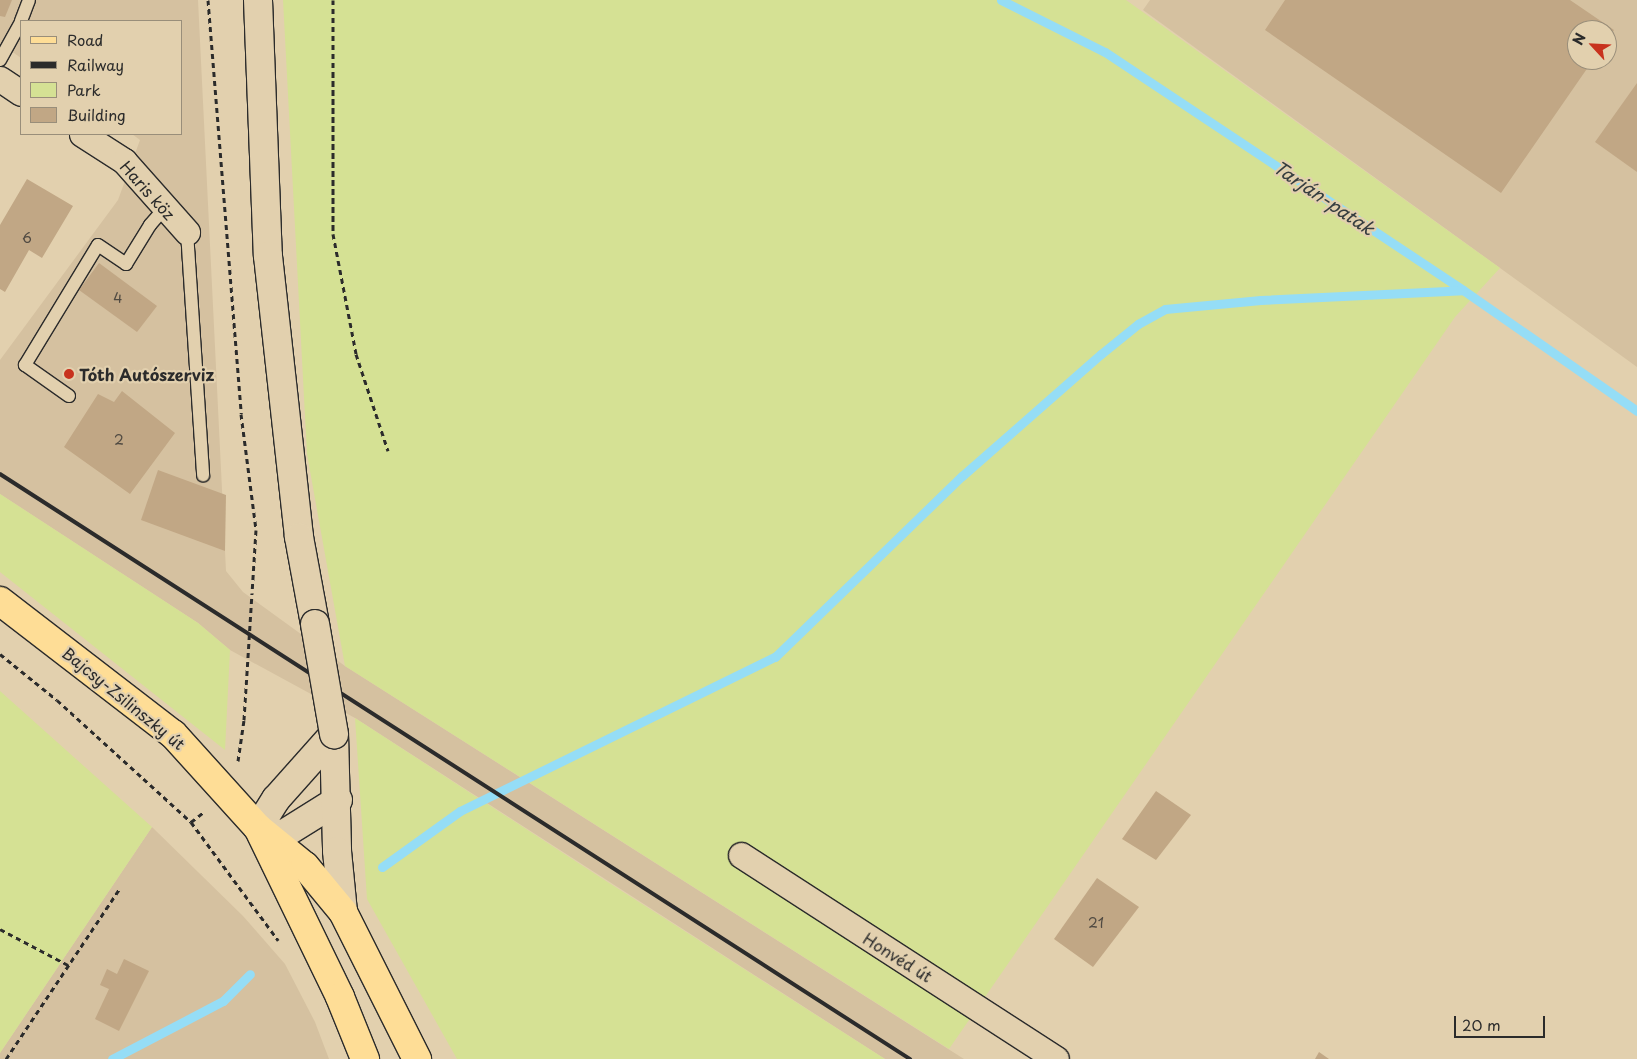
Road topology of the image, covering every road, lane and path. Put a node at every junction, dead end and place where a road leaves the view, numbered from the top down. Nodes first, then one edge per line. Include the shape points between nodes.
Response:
1 (29, 0) edge
2 (208, 0) edge
3 (258, 0) edge
4 (333, 0) edge
5 (21, 20) edge
6 (20, 23) edge
7 (0, 60) edge
8 (0, 79) edge
9 (20, 92) edge
10 (84, 135) edge
11 (165, 208) junction
12 (187, 232) joint
13 (69, 396) dead end
14 (388, 450) dead end
15 (203, 475) dead end
16 (0, 601) edge
17 (0, 654) edge
18 (244, 720) dead end
19 (334, 734) junction
20 (338, 800) junction
21 (258, 828) junction
22 (740, 855) dead end
23 (120, 888) dead end
24 (343, 912) junction
25 (0, 929) edge
26 (280, 942) dead end
27 (68, 965) junction
28 (6, 1059) edge
29 (365, 1059) edge
30 (417, 1059) edge
31 (1056, 1059) edge

1 - 5 lane
2 - 18 path, bridge via 240,405 256,530
3 - 19 main road, bridge via 268,256 299,537
4 - 14 path via 333,234 356,354
6 - 7 lane
8 - 9 street
10 - 11 street, Haris köz via 124,161
11 - 12 street, Haris köz
11 - 13 lane via 150,225 126,264 98,245 25,365
12 - 15 lane
16 - 21 main road, Bajcsy-Zsilinszky út via 173,734
17 - 26 path via 58,700 191,822
19 - 20 main road
19 - 21 main road via 276,799
20 - 21 main road via 282,835
20 - 24 main road via 337,852
21 - 24 main road via 305,866
21 - 29 main road via 340,997
22 - 31 street, Honvéd út
23 - 27 path
24 - 30 main road
25 - 27 path
27 - 28 path

